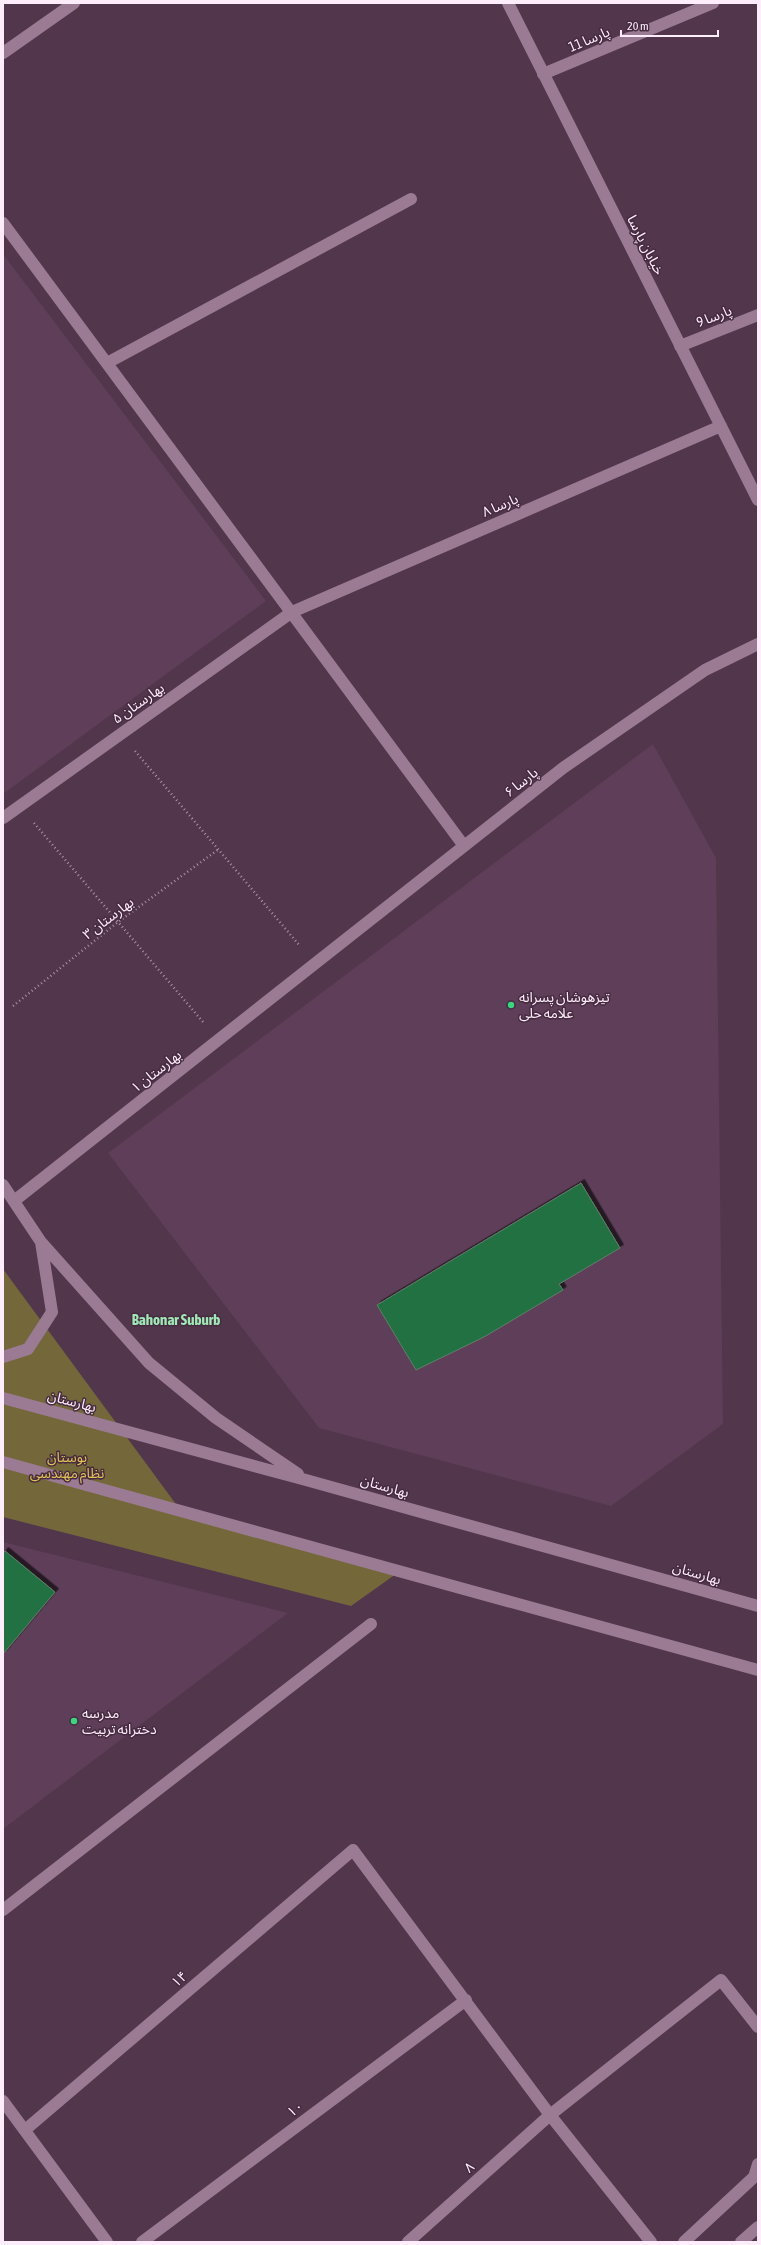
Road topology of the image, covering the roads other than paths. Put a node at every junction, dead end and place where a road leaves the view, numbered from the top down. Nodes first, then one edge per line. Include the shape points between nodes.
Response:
1 (74, 3) edge
2 (508, 3) edge
3 (713, 3) edge
4 (3, 53) edge
5 (543, 74) junction
6 (411, 199) dead end
7 (3, 223) edge
8 (758, 315) edge
9 (680, 346) junction
10 (107, 363) junction
11 (721, 426) junction
12 (758, 500) edge
13 (292, 612) junction
14 (758, 644) edge
15 (3, 818) edge
16 (464, 846) junction
17 (315, 963) joint
18 (3, 1186) edge
19 (14, 1201) junction
20 (41, 1242) junction
21 (3, 1357) edge
22 (3, 1398) edge
23 (3, 1462) edge
24 (306, 1480) junction
25 (758, 1606) edge
26 (371, 1624) dead end
27 (758, 1670) edge
28 (3, 1910) edge
29 (466, 2000) junction
30 (758, 2027) edge
31 (3, 2101) edge
32 (550, 2115) junction
33 (25, 2130) junction
34 (758, 2164) edge
35 (758, 2227) edge
36 (107, 2242) edge
37 (142, 2242) edge
38 (408, 2242) edge
39 (651, 2242) edge
40 (684, 2242) edge
41 (741, 2242) edge

1 - 4 street
2 - 5 street, خیابان پارسا
3 - 5 street, پارسا 11
5 - 9 street, خیابان پارسا
6 - 10 street
7 - 10 street
8 - 9 street, پارسا 9
9 - 11 street, خیابان پارسا
10 - 13 street
11 - 12 street, خیابان پارسا
11 - 13 street, ۸ پارسا
13 - 15 street, بهارستان ۵
13 - 16 street
14 - 16 street, پارسا ۶ via 704,670 628,722 563,768
16 - 17 street, پارسا ۶
17 - 19 street, بهارستان ۱
18 - 19 street
19 - 20 street
20 - 21 street via 52,1312 28,1349
20 - 24 street via 149,1363 216,1418
22 - 24 street, بهارستان
23 - 27 street
24 - 25 street, بهارستان
26 - 28 street
29 - 32 street
29 - 33 street, ۱۴ via 353,1850
29 - 37 street, ۱۰
30 - 32 street, ۸ via 721,1980
31 - 33 street
32 - 38 street, ۸
32 - 39 street
33 - 36 street
34 - 40 street via 754,2177
35 - 41 street

